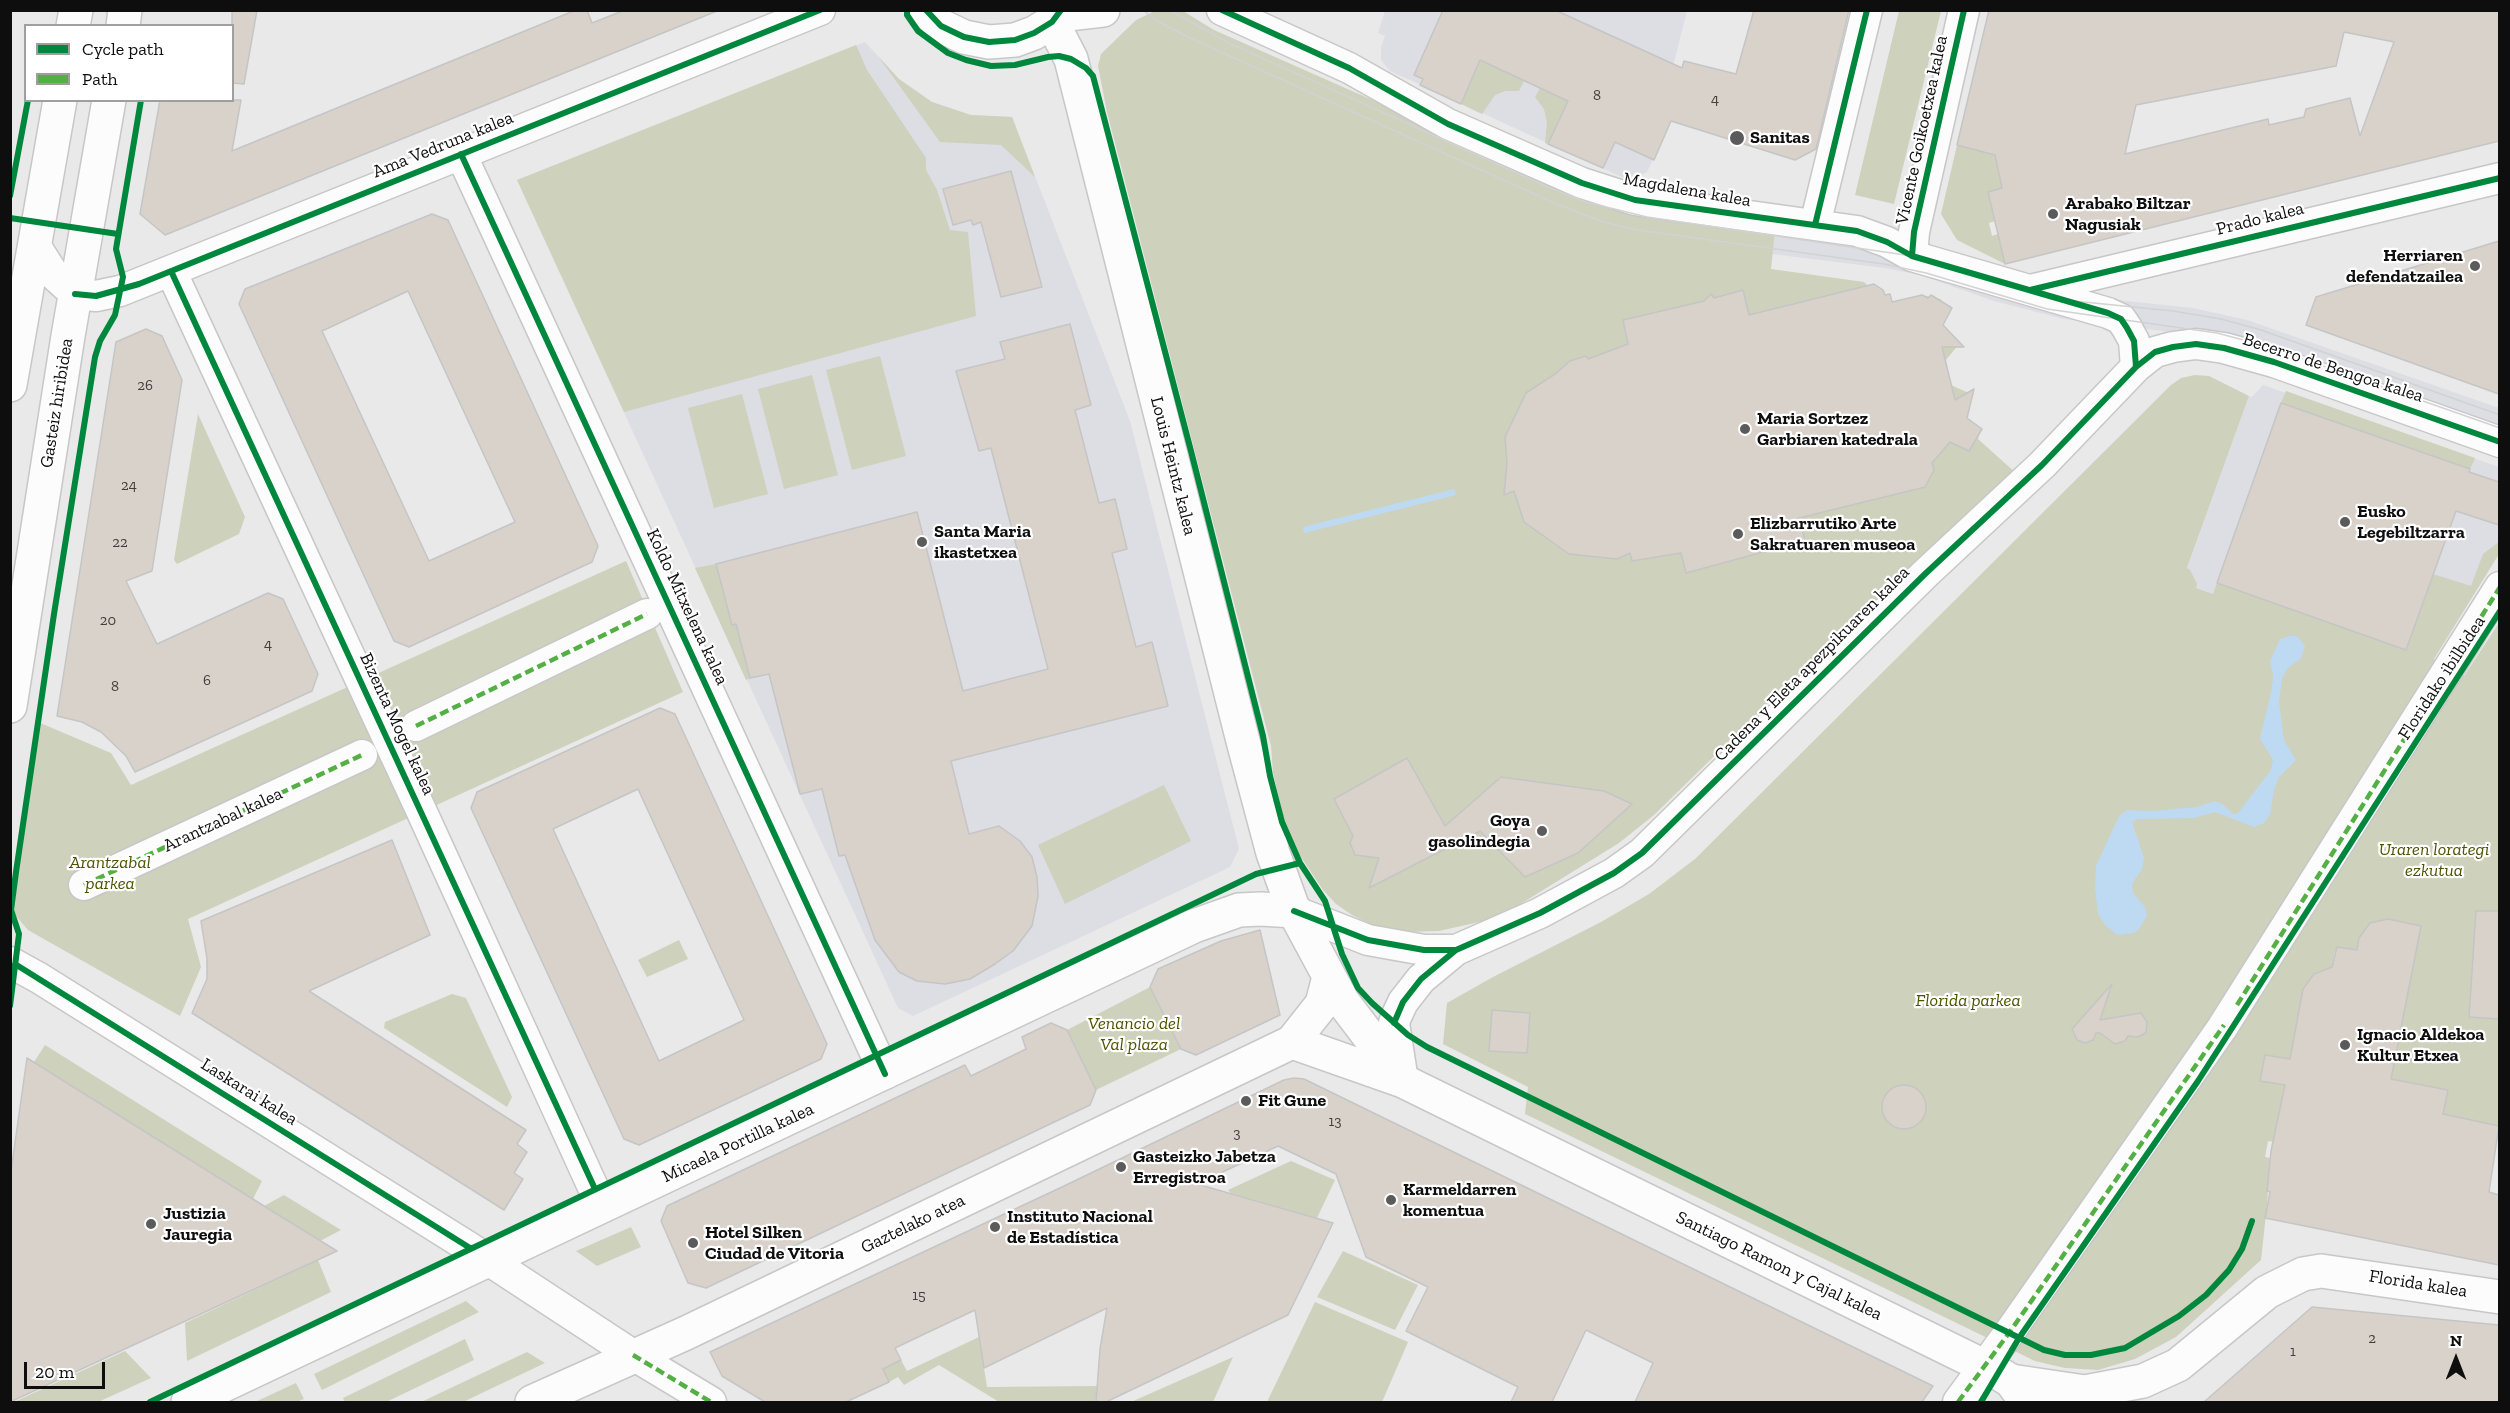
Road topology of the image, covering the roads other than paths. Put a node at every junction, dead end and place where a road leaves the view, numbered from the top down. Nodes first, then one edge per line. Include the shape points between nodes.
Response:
1 (820, 10) edge
2 (926, 10) edge
3 (1103, 10) edge
4 (1222, 10) edge
5 (1867, 10) edge
6 (1964, 10) edge
7 (1057, 16) edge
8 (60, 102) edge
9 (109, 102) edge
10 (460, 154) junction
11 (2499, 178) edge
12 (1815, 225) junction
13 (35, 245) junction
14 (1912, 256) junction
15 (171, 271) junction
16 (2028, 291) junction
17 (75, 294) junction
18 (2145, 359) junction
19 (10, 385) edge
20 (2499, 442) edge
21 (2499, 587) edge
22 (647, 614) dead end
23 (10, 706) edge
24 (416, 726) dead end
25 (362, 756) dead end
26 (84, 885) dead end
27 (1294, 911) junction
28 (1456, 950) junction
29 (10, 962) edge
30 (1329, 977) junction
31 (1292, 1042) junction
32 (885, 1074) junction
33 (1403, 1081) junction
34 (602, 1208) junction
35 (488, 1260) junction
36 (2336, 1271) joint
37 (2499, 1297) edge
38 (633, 1355) junction
39 (2007, 1384) edge
40 (2072, 1397) edge
41 (188, 1402) edge
42 (532, 1402) edge
43 (711, 1402) edge
44 (1958, 1402) edge

1 - 10 street, Ama Vedruna kalea
2 - 7 main road via 964,37 989,42 1015,40 1034,33
3 - 7 main road
4 - 12 street, Magdalena kalea via 1349,68 1448,124 1582,183 1635,200
5 - 12 street
6 - 14 street, Vicente Goikoetxea kalea via 1914,232
7 - 27 main road, Louis Heintz kalea via 1243,741 1273,853
8 - 13 main road
9 - 17 main road, Gasteiz hiribidea
10 - 15 street, Ama Vedruna kalea
10 - 32 street, Koldo Mitxelena kalea
11 - 16 street, Prado kalea
12 - 14 street, Magdalena kalea via 1857,231
13 - 17 street via 54,275
13 - 19 main road
14 - 16 street, Magdalena kalea
15 - 17 street, Ama Vedruna kalea via 120,291 96,296
15 - 34 street, Bizenta Mogel kalea
16 - 18 street, Magdalena kalea via 2121,319
17 - 23 main road, Gasteiz hiribidea
18 - 20 street, Becerro de Bengoa kalea via 2173,346 2224,348
18 - 28 street, Cadena y Eleta apezpikuaren kalea via 2042,465 1916,582 1642,853 1614,873 1540,913
21 - 39 street, Floridako ibilbidea via 2222,1028
22 - 24 street
25 - 26 street, Arantzabal kalea
27 - 28 street, Cadena y Eleta apezpikuaren kalea via 1368,940 1424,950
27 - 30 main road, Santiago Ramon y Cajal kalea
27 - 32 main road, Micaela Portilla kalea via 1239,910 1220,915
28 - 33 street, Cadena y Eleta apezpikuaren kalea via 1421,979 1396,1017
29 - 35 street, Laskarai kalea
30 - 31 main road, Gaztelako atea via 1322,1004
30 - 33 main road, Santiago Ramon y Cajal kalea via 1343,1002
31 - 33 main road
31 - 38 main road, Gaztelako atea
32 - 34 main road, Micaela Portilla kalea
33 - 39 main road, Santiago Ramon y Cajal kalea
34 - 35 main road, Micaela Portilla kalea
35 - 38 street, Laskarai kalea
35 - 41 main road, Micaela Portilla kalea
36 - 37 main road, Florida kalea
36 - 40 main road, Santiago Ramon y Cajal kalea via 2303,1274 2277,1286 2201,1348 2162,1373
38 - 42 main road, Gaztelako atea
38 - 43 street, Laskarai kalea
39 - 40 main road, Santiago Ramon y Cajal kalea
39 - 44 street, Floridako ibilbidea

